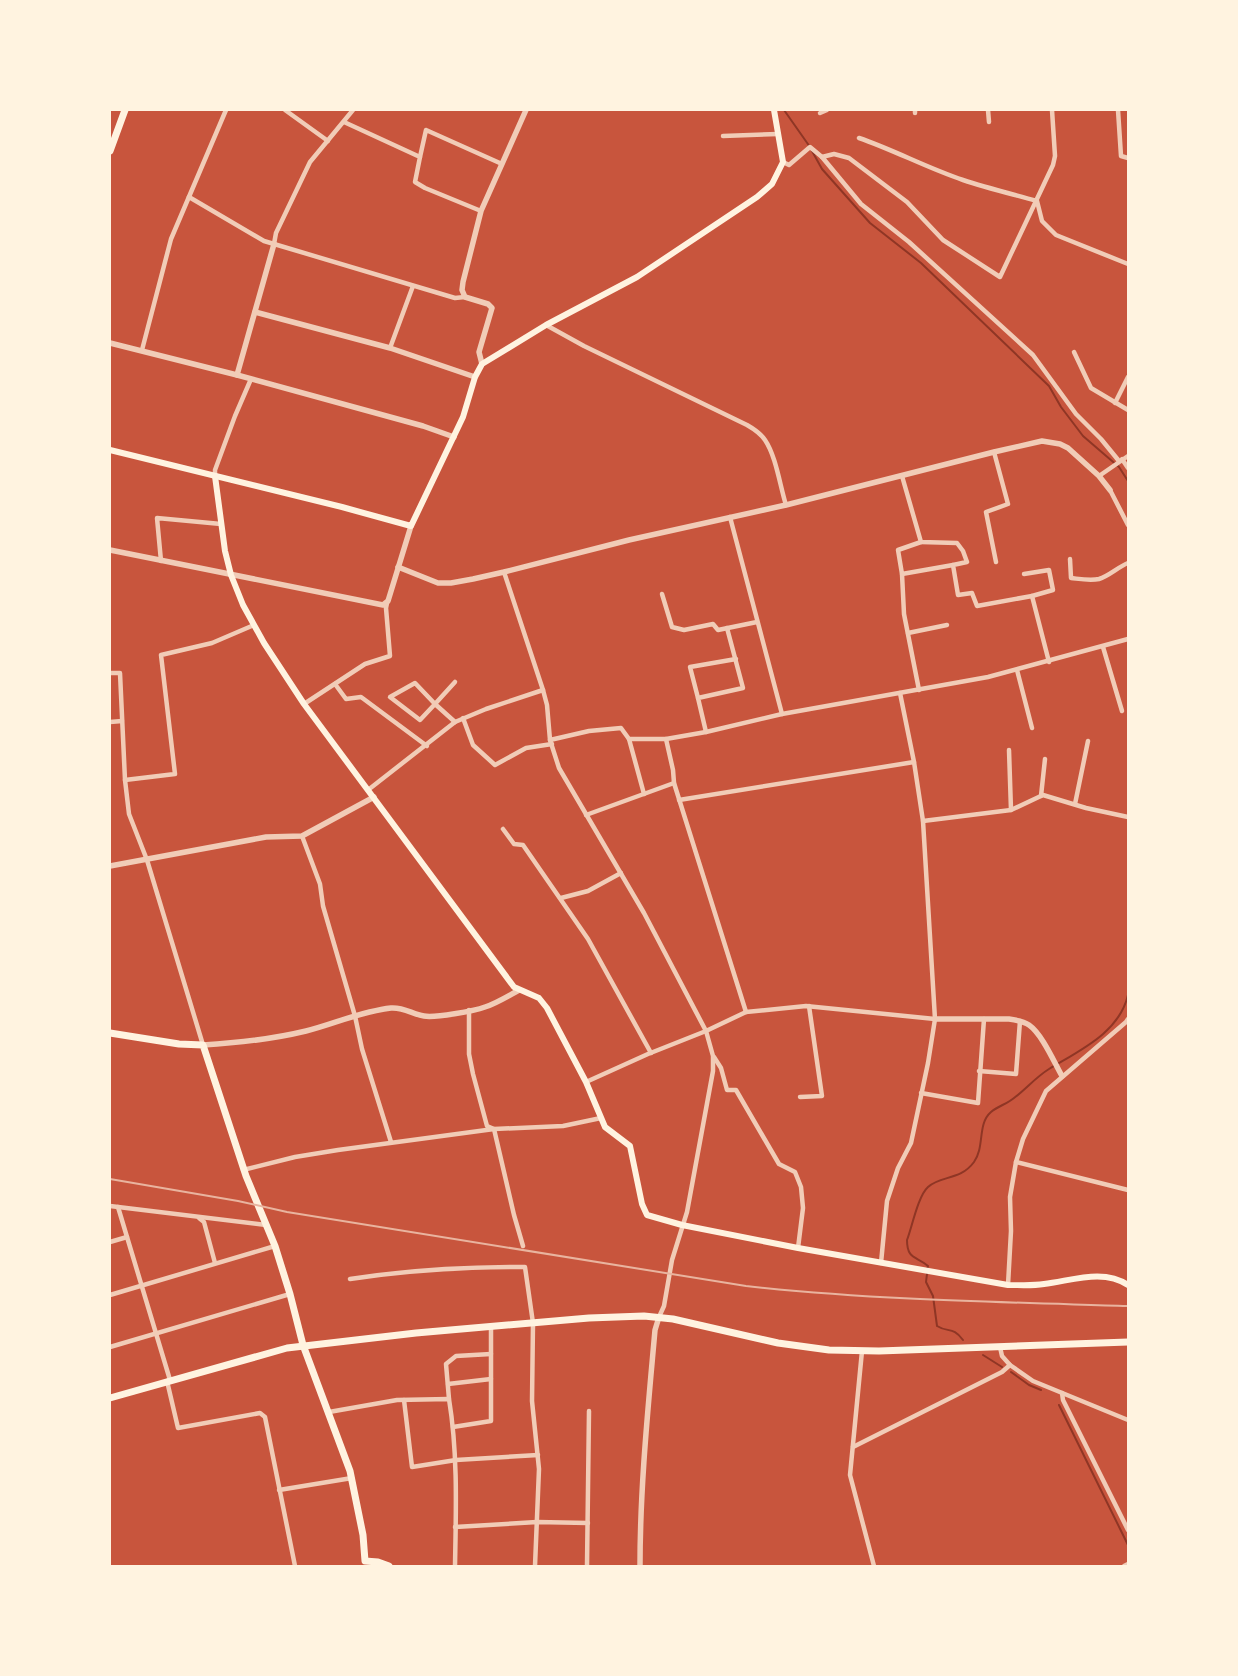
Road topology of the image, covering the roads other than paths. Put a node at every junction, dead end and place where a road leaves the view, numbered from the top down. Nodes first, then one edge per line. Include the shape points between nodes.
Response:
1 (125, 110) edge
2 (226, 110) edge
3 (285, 110) edge
4 (353, 110) edge
5 (526, 110) edge
6 (774, 110) edge
7 (827, 110) edge
8 (988, 110) edge
9 (1052, 110) edge
10 (1118, 110) edge
11 (820, 112) dead end
12 (344, 122) junction
13 (989, 122) dead end
14 (778, 134) junction
15 (724, 136) dead end
16 (859, 138) dead end
17 (328, 141) junction
18 (110, 151) edge
19 (420, 157) junction
20 (822, 157) junction
21 (1128, 158) edge
22 (783, 162) junction
23 (502, 164) junction
24 (189, 197) junction
25 (1037, 201) junction
26 (481, 211) junction
27 (274, 244) junction
28 (1128, 264) edge
29 (413, 286) junction
30 (465, 297) junction
31 (255, 312) junction
32 (546, 325) junction
33 (110, 343) edge
34 (390, 348) junction
35 (142, 350) junction
36 (1074, 352) dead end
37 (482, 364) junction
38 (237, 375) junction
39 (475, 377) junction
40 (1128, 377) edge
41 (251, 379) junction
42 (1115, 403) junction
43 (1128, 410) edge
44 (454, 437) junction
45 (110, 450) edge
46 (994, 452) junction
47 (1128, 456) edge
48 (1120, 460) junction
49 (1128, 468) edge
50 (215, 476) junction
51 (902, 476) junction
52 (1099, 476) junction
53 (1110, 490) joint
54 (786, 505) junction
55 (730, 517) junction
56 (221, 524) junction
57 (411, 526) junction
58 (1128, 526) edge
59 (921, 542) junction
60 (110, 550) edge
61 (1070, 559) dead end
62 (161, 561) junction
63 (996, 562) dead end
64 (1128, 564) edge
65 (953, 565) junction
66 (398, 567) junction
67 (504, 572) junction
68 (231, 574) junction
69 (902, 574) junction
70 (1024, 574) dead end
71 (662, 594) dead end
72 (1032, 596) junction
73 (387, 603) junction
74 (757, 622) junction
75 (254, 625) junction
76 (948, 625) dead end
77 (728, 628) junction
78 (908, 633) junction
79 (1128, 640) edge
80 (1103, 646) junction
81 (736, 659) junction
82 (1049, 662) junction
83 (1017, 670) junction
84 (110, 673) edge
85 (455, 682) dead end
86 (335, 684) junction
87 (543, 690) junction
88 (919, 690) junction
89 (900, 694) junction
90 (698, 698) junction
91 (304, 704) junction
92 (434, 704) junction
93 (1122, 711) dead end
94 (782, 714) junction
95 (463, 718) junction
96 (122, 721) junction
97 (110, 722) edge
98 (455, 722) junction
99 (1032, 728) dead end
100 (706, 732) junction
101 (629, 739) junction
102 (666, 739) junction
103 (1088, 741) dead end
104 (551, 742) junction
105 (427, 746) junction
106 (1009, 750) dead end
107 (1045, 759) dead end
108 (914, 762) junction
109 (125, 780) junction
110 (674, 783) junction
111 (368, 790) junction
112 (644, 794) junction
113 (1041, 796) junction
114 (374, 797) junction
115 (680, 800) junction
116 (1075, 804) junction
117 (1011, 810) junction
118 (586, 814) junction
119 (1128, 817) edge
120 (923, 821) junction
121 (503, 829) dead end
122 (302, 836) junction
123 (147, 860) junction
124 (110, 866) edge
125 (621, 874) junction
126 (561, 898) junction
127 (519, 990) junction
128 (809, 1006) junction
129 (469, 1010) junction
130 (746, 1012) junction
131 (355, 1016) junction
132 (1128, 1018) edge
133 (935, 1019) junction
134 (984, 1019) junction
135 (1020, 1021) junction
136 (706, 1031) junction
137 (110, 1033) edge
138 (203, 1045) junction
139 (651, 1053) junction
140 (713, 1056) junction
141 (979, 1071) junction
142 (1062, 1076) junction
143 (586, 1082) junction
144 (921, 1093) junction
145 (800, 1097) dead end
146 (601, 1118) junction
147 (494, 1129) junction
148 (391, 1142) junction
149 (1016, 1162) junction
150 (244, 1170) junction
151 (1128, 1190) edge
152 (110, 1206) edge
153 (118, 1208) junction
154 (198, 1217) junction
155 (682, 1225) junction
156 (268, 1226) junction
157 (127, 1237) junction
158 (110, 1242) edge
159 (276, 1246) junction
160 (523, 1246) dead end
161 (798, 1248) junction
162 (215, 1263) junction
163 (881, 1263) junction
164 (350, 1279) dead end
165 (142, 1285) junction
166 (1008, 1285) junction
167 (1128, 1285) edge
168 (290, 1294) junction
169 (110, 1295) edge
170 (660, 1318) junction
171 (532, 1323) junction
172 (491, 1327) junction
173 (156, 1333) junction
174 (1128, 1342) edge
175 (303, 1345) junction
176 (1000, 1346) junction
177 (110, 1347) edge
178 (862, 1351) junction
179 (491, 1354) junction
180 (1010, 1365) junction
181 (491, 1379) junction
182 (169, 1381) junction
183 (448, 1384) junction
184 (1062, 1393) junction
185 (110, 1398) edge
186 (449, 1399) junction
187 (404, 1400) junction
188 (590, 1411) dead end
189 (329, 1412) junction
190 (1128, 1420) edge
191 (453, 1427) junction
192 (853, 1447) junction
193 (538, 1455) junction
194 (456, 1460) junction
195 (352, 1478) junction
196 (279, 1490) junction
197 (537, 1522) junction
198 (588, 1523) junction
199 (456, 1527) junction
200 (1128, 1530) edge
201 (365, 1563) edge
202 (1128, 1564) edge
203 (295, 1566) edge
204 (389, 1566) edge
205 (455, 1566) edge
206 (535, 1566) edge
207 (588, 1566) edge
208 (640, 1566) edge
209 (874, 1566) edge
210 (1124, 1566) edge

1 - 18 main road
2 - 24 street
3 - 17 street
4 - 12 street
5 - 23 street
6 - 14 main road
7 - 11 street
8 - 13 street
9 - 25 street via 1055,156
10 - 21 street via 1121,156
12 - 17 street
12 - 19 street
14 - 15 street
14 - 22 main road
16 - 25 street via 962,180
17 - 27 street via 310,162 276,233
19 - 23 street via 426,130
19 - 26 street via 415,182
20 - 22 street via 810,147 789,165
20 - 25 street via 834,154 848,158 907,202 943,240 1000,277
20 - 48 street via 861,204 909,242 1033,355 1076,414
22 - 32 main road via 772,184 757,197 637,277
23 - 26 street
24 - 27 street
24 - 35 street via 169,248
25 - 28 street via 1042,221 1056,235
26 - 30 street via 463,282
27 - 29 street
27 - 31 street
29 - 30 street via 455,298
29 - 34 street
30 - 37 street via 492,308 479,352
31 - 34 street
31 - 38 street
32 - 37 main road
32 - 54 street via 748,424 766,442
33 - 35 street
34 - 39 street
35 - 38 street
36 - 42 street via 1091,388
37 - 39 main road
38 - 41 street
39 - 44 main road
40 - 42 street
41 - 44 street
41 - 50 street
42 - 43 street
44 - 57 main road
45 - 50 main road
46 - 51 street
46 - 52 street via 1042,441 1055,443 1068,448
46 - 63 street via 1008,504 986,512
47 - 48 street
48 - 49 street
48 - 52 street
50 - 56 main road
50 - 57 main road
51 - 54 street
51 - 59 street
52 - 53 street
53 - 58 street
54 - 55 street
55 - 67 street
55 - 74 street
56 - 62 street via 157,518
56 - 68 main road
57 - 66 street
59 - 65 street via 957,544 967,562
59 - 69 street via 898,550
60 - 62 street
61 - 64 street via 1071,578 1090,580
62 - 68 street
65 - 69 street
65 - 72 street via 958,595 972,593 977,606
66 - 67 street via 438,583
66 - 73 street
67 - 87 street
68 - 73 street via 383,605
68 - 75 main road
69 - 78 street
70 - 72 street via 1049,570 1053,590
71 - 77 street via 672,627 684,630 713,624 718,630
72 - 82 street
73 - 86 street via 390,656 365,664
74 - 77 street
74 - 94 street
75 - 91 main road
75 - 109 street via 212,643 161,655 176,774
76 - 78 street
77 - 81 street
78 - 88 street
79 - 80 street
80 - 82 street
80 - 93 street
81 - 90 street via 743,688
81 - 90 street via 690,667
82 - 83 street
83 - 88 street
83 - 99 street
84 - 96 street via 120,673
85 - 92 street
86 - 91 street
86 - 105 street via 346,698 361,697
87 - 95 street
87 - 104 street
88 - 89 street
89 - 94 street
89 - 108 street
90 - 100 street
91 - 111 main road
92 - 92 street via 415,683 390,697 420,720
92 - 98 street
94 - 100 street
95 - 98 street
95 - 104 street via 473,745 494,765 526,748
96 - 97 street
96 - 109 street
98 - 105 street
100 - 102 street
101 - 102 street
101 - 104 street via 621,728 589,731
101 - 112 street
102 - 110 street
103 - 116 street
104 - 118 street via 559,768
105 - 111 street
106 - 117 street
107 - 113 street
108 - 115 street
108 - 120 street
109 - 123 street via 129,814
110 - 112 street
110 - 115 street
111 - 114 main road
112 - 118 street
113 - 116 street
113 - 117 street
114 - 122 street
114 - 127 main road
115 - 130 street
116 - 119 street
117 - 120 street
118 - 125 street
120 - 133 street
121 - 126 street via 514,844 523,845
122 - 123 street via 266,837
122 - 131 street via 320,884 323,906
123 - 124 street
123 - 138 street
125 - 126 street via 588,891
125 - 136 street
126 - 139 street via 588,939
127 - 129 street via 484,1008
127 - 143 main road via 539,998 547,1008
128 - 130 street
128 - 133 street
128 - 145 street via 822,1096
129 - 131 street via 425,1016 404,1008 391,1008
129 - 147 street via 469,1054 473,1074 488,1126
130 - 136 street
131 - 138 street via 275,1037
131 - 148 street
132 - 142 street
133 - 134 street
133 - 144 street
134 - 135 street
134 - 141 street
135 - 141 street via 1016,1074
135 - 142 street via 1036,1032
136 - 139 street
136 - 140 street
137 - 138 main road
138 - 150 main road
139 - 143 street
140 - 155 street via 705,1120 688,1212
140 - 161 street via 721,1068 727,1090 736,1090 779,1164 795,1172 801,1187 803,1208
141 - 144 street via 978,1103
142 - 149 street via 1046,1091 1023,1139
143 - 146 main road
144 - 163 street via 911,1143 887,1201
146 - 147 street via 562,1126
146 - 155 main road via 610,1132 630,1146 647,1215
147 - 148 street
147 - 160 street
148 - 150 street via 294,1157
149 - 151 street
149 - 166 street via 1009,1208
150 - 156 main road
152 - 153 street
153 - 154 street
153 - 157 street
154 - 156 street
154 - 162 street via 204,1222
155 - 161 main road
155 - 170 street
156 - 159 main road
157 - 158 street
157 - 165 street
159 - 162 street
159 - 168 main road
161 - 163 main road
162 - 165 street
163 - 166 main road
164 - 171 street via 464,1267 525,1267
165 - 169 street
165 - 173 street
166 - 167 main road via 1042,1285 1094,1276 1114,1278
168 - 173 street
168 - 175 main road
170 - 171 main road via 611,1316
170 - 178 main road via 804,1348
170 - 208 street via 655,1330 644,1448
171 - 172 main road
171 - 193 street via 532,1402
172 - 175 main road
172 - 179 street
173 - 177 street
173 - 182 street
174 - 176 main road
175 - 182 main road
175 - 189 main road
176 - 178 main road
176 - 180 street via 1002,1356
178 - 192 street
179 - 181 street
179 - 183 street via 456,1356 446,1364
180 - 184 street via 1033,1381
180 - 192 street via 1002,1372
181 - 183 street
181 - 191 street via 491,1421
182 - 185 main road
182 - 196 street via 178,1428 260,1414 265,1417
183 - 186 street
184 - 190 street
184 - 200 street
186 - 187 street
186 - 191 street
187 - 189 street
187 - 194 street via 412,1467
188 - 198 street
189 - 195 main road
191 - 194 street
192 - 209 street via 850,1475
193 - 194 street
193 - 197 street
194 - 199 street
195 - 196 street
195 - 201 main road
196 - 203 street
197 - 198 street
197 - 199 street
197 - 206 street
198 - 207 street
199 - 205 street
201 - 204 main road via 378,1562
202 - 210 street

